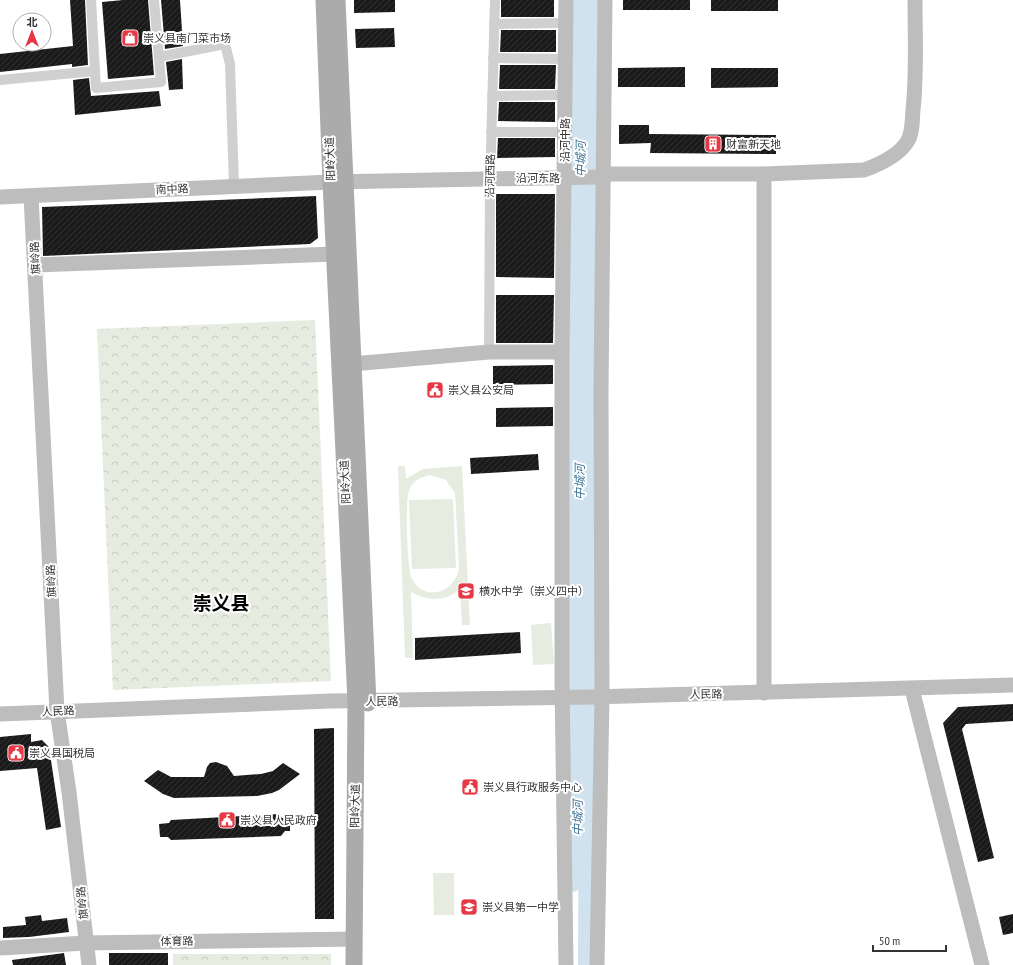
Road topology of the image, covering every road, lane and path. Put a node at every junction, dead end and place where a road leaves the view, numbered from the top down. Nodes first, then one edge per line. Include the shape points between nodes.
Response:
1 (91, 0) edge
2 (154, 0) edge
3 (324, 0) edge
4 (337, 0) edge
5 (495, 0) edge
6 (566, 0) edge
7 (605, 0) edge
8 (915, 0) edge
9 (566, 23) junction
10 (494, 24) junction
11 (159, 57) junction
12 (493, 58) junction
13 (566, 59) junction
14 (95, 71) junction
15 (0, 80) edge
16 (566, 95) junction
17 (492, 96) junction
18 (491, 132) junction
19 (566, 132) junction
20 (764, 174) junction
21 (600, 177) junction
22 (490, 178) junction
23 (568, 178) junction
24 (337, 182) junction
25 (234, 186) junction
26 (31, 196) junction
27 (0, 197) edge
28 (335, 254) junction
29 (36, 265) junction
30 (489, 352) junction
31 (562, 352) junction
32 (352, 364) junction
33 (1013, 686) edge
34 (912, 689) junction
35 (764, 693) junction
36 (566, 697) junction
37 (597, 697) junction
38 (362, 701) junction
39 (57, 711) junction
40 (0, 714) edge
41 (354, 939) junction
42 (86, 943) junction
43 (0, 948) edge
44 (89, 965) edge
45 (354, 965) edge
46 (364, 965) edge
47 (566, 965) edge
48 (597, 965) edge
49 (982, 965) edge

1 - 14 street
2 - 11 street
3 - 24 main road, 阳岭大道
4 - 24 main road, 阳岭大道
5 - 10 street, 沿河西路
6 - 9 street, 沿河中路
7 - 21 street
8 - 20 street, 沿河东路 via 916,74 911,132 906,143 878,165 864,170
9 - 10 street
9 - 13 street, 沿河中路
10 - 12 street, 沿河西路
11 - 14 street via 161,82 96,88
11 - 25 street via 225,44 230,64
12 - 13 street
12 - 17 street, 沿河西路
13 - 16 street, 沿河中路
14 - 15 street
16 - 17 street
16 - 19 street, 沿河中路
17 - 18 street, 沿河西路
18 - 19 street
18 - 22 street, 沿河西路
19 - 23 street, 沿河中路
20 - 21 street, 沿河东路 via 609,174
20 - 35 street
21 - 23 street, 沿河东路
21 - 37 street via 601,391
22 - 23 street, 沿河东路
22 - 24 street, 沿河东路
22 - 30 street, 沿河西路
23 - 31 street, 沿河中路
24 - 25 street, 南中路
24 - 28 main road, 阳岭大道
24 - 32 main road, 阳岭大道
25 - 26 street, 南中路
26 - 27 street, 南中路
26 - 29 street, 旗岭路
28 - 29 street
28 - 38 main road, 阳岭大道
29 - 39 street, 旗岭路
30 - 31 street
30 - 32 street
31 - 36 street, 沿河中路
32 - 38 main road, 阳岭大道
33 - 34 street, 人民路
34 - 35 street, 人民路
34 - 49 street
35 - 37 street, 人民路
36 - 37 street, 人民路
36 - 38 street, 人民路
36 - 47 street, 沿河中路
37 - 48 street
38 - 39 street, 人民路
38 - 41 main road, 阳岭大道
38 - 46 main road, 阳岭大道
39 - 40 street, 人民路
39 - 42 street, 旗岭路
41 - 42 street, 体育路
41 - 45 main road, 阳岭大道
42 - 43 street, 体育路
42 - 44 street, 旗岭路

